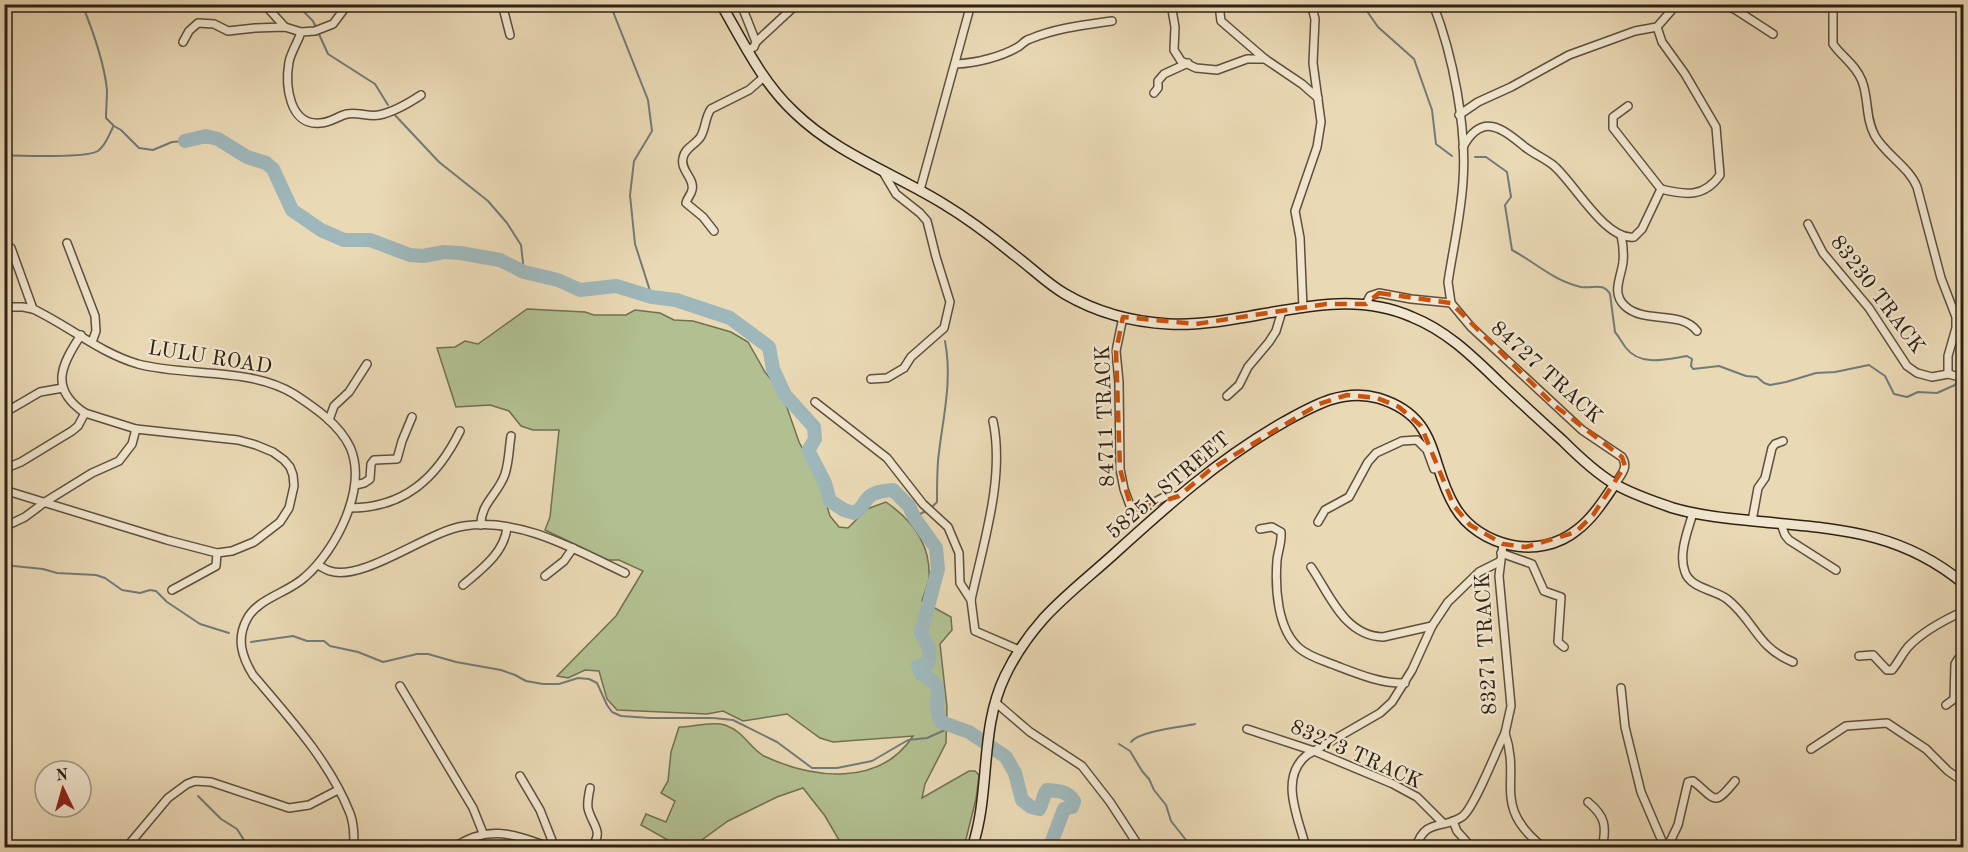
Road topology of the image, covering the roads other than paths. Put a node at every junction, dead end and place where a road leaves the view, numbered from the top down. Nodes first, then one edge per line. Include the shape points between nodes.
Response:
1 (264, 4) edge
2 (348, 4) edge
3 (502, 4) edge
4 (721, 4) edge
5 (741, 4) edge
6 (797, 4) edge
7 (971, 4) edge
8 (1171, 4) edge
9 (1221, 4) edge
10 (1311, 4) edge
11 (1433, 4) edge
12 (1677, 4) edge
13 (1724, 4) edge
14 (1833, 4) edge
15 (1112, 21) dead end
16 (285, 27) junction
17 (1657, 27) junction
18 (301, 32) junction
19 (1773, 34) dead end
20 (510, 35) dead end
21 (183, 42) dead end
22 (756, 42) junction
23 (747, 50) junction
24 (1265, 59) junction
25 (1188, 63) junction
26 (956, 64) junction
27 (764, 77) junction
28 (1154, 93) dead end
29 (421, 95) dead end
30 (1318, 98) junction
31 (1628, 106) dead end
32 (1459, 115) junction
33 (1462, 147) junction
34 (882, 170) junction
35 (1661, 189) junction
36 (920, 190) junction
37 (1808, 224) dead end
38 (714, 231) dead end
39 (1621, 235) junction
40 (67, 243) dead end
41 (11, 248) dead end
42 (1366, 304) junction
43 (1454, 306) junction
44 (4, 307) edge
45 (1303, 308) junction
46 (33, 309) junction
47 (1282, 311) junction
48 (1123, 317) junction
49 (1697, 331) dead end
50 (81, 335) junction
51 (92, 342) junction
52 (367, 364) dead end
53 (1948, 374) junction
54 (1964, 378) edge
55 (871, 379) dead end
56 (63, 388) junction
57 (1227, 396) dead end
58 (815, 402) dead end
59 (4, 413) edge
60 (85, 413) junction
61 (412, 417) dead end
62 (329, 420) junction
63 (993, 421) dead end
64 (136, 429) junction
65 (460, 431) dead end
66 (511, 436) dead end
67 (1783, 441) dead end
68 (4, 470) edge
69 (1443, 479) junction
70 (1615, 484) junction
71 (355, 485) junction
72 (4, 490) edge
73 (1179, 496) junction
74 (45, 502) junction
75 (350, 508) junction
76 (1693, 513) junction
77 (1752, 521) junction
78 (1318, 522) dead end
79 (1781, 524) junction
80 (481, 525) junction
81 (507, 526) junction
82 (4, 527) edge
83 (1260, 529) dead end
84 (573, 548) junction
85 (1502, 548) junction
86 (217, 553) junction
87 (1499, 562) junction
88 (318, 565) junction
89 (1311, 567) dead end
90 (1836, 570) dead end
91 (626, 573) dead end
92 (545, 576) dead end
93 (1964, 584) edge
94 (463, 585) dead end
95 (172, 590) dead end
96 (971, 600) junction
97 (1964, 611) edge
98 (1432, 626) junction
99 (1564, 647) dead end
100 (1019, 650) junction
101 (1859, 656) dead end
102 (1964, 657) edge
103 (1794, 662) dead end
104 (1405, 683) junction
105 (400, 686) dead end
106 (1621, 688) dead end
107 (995, 702) junction
108 (1946, 705) dead end
109 (1247, 729) dead end
110 (1505, 733) junction
111 (1811, 749) dead end
112 (1314, 751) junction
113 (520, 776) dead end
114 (1735, 781) dead end
115 (1964, 782) edge
116 (590, 788) dead end
117 (338, 790) junction
118 (1588, 802) dead end
119 (1454, 821) junction
120 (1443, 823) junction
121 (483, 834) junction
122 (973, 847) edge
123 (126, 848) edge
124 (354, 848) edge
125 (453, 848) edge
126 (553, 848) edge
127 (590, 848) edge
128 (1140, 848) edge
129 (1306, 848) edge
130 (1416, 848) edge
131 (1472, 848) edge
132 (1544, 848) edge
133 (1602, 848) edge
134 (1666, 848) edge

1 - 16 street
2 - 18 street via 333,24
3 - 20 street
4 - 23 main road
5 - 22 street
6 - 22 street
7 - 26 street
8 - 25 street via 1174,50 1181,61
9 - 24 street via 1221,21
10 - 30 street
11 - 32 street via 1449,48
12 - 17 street
13 - 19 street
14 - 53 street via 1833,44 1862,81 1872,130 1917,187 1941,278 1956,317
15 - 26 street via 1064,28 1000,54
16 - 18 street
16 - 21 street via 228,31 198,22
17 - 32 street via 1569,55
17 - 35 street via 1662,42 1716,127 1720,171 1719,178 1698,193
18 - 29 street via 289,73 292,103 303,119 319,124 346,114 378,115 409,104
22 - 23 street
23 - 27 main road
24 - 25 street via 1247,59 1217,70
24 - 30 street
25 - 28 street via 1164,74
26 - 36 street
27 - 34 main road via 807,124
27 - 38 street via 737,98 715,106 708,113 700,138 683,156 683,167 692,186 687,205
30 - 45 street via 1319,137 1295,211
31 - 35 street via 1613,117 1613,128
32 - 33 street
33 - 39 street via 1478,129 1497,127 1511,134 1550,164
33 - 43 street via 1464,180 1448,282
34 - 36 main road
34 - 55 street via 896,194 927,221 950,302 944,328 904,368 887,378
35 - 39 street via 1640,233
36 - 48 main road via 1062,292
37 - 53 street, 83230 TRACK via 1823,254 1869,308 1907,366 1932,377
39 - 49 street via 1624,254 1617,293 1622,303 1633,311 1687,323
40 - 51 street via 94,316 96,331
41 - 46 street
42 - 43 street via 1370,296 1379,293
42 - 45 main road
42 - 70 main road via 1410,315 1449,337 1581,458
43 - 70 street, 84727 TRACK via 1471,327 1582,430 1622,457 1624,470
44 - 46 street, LULU ROAD
45 - 47 main road
46 - 50 street, LULU ROAD
47 - 48 main road via 1179,324
47 - 57 street via 1269,342
48 - 73 street, 84711 TRACK via 1116,351 1120,469 1127,499 1134,512 1166,496
50 - 51 street, LULU ROAD
50 - 56 street via 64,362
51 - 62 street, LULU ROAD via 124,359 148,366 269,383 295,395
52 - 62 street via 349,392 334,406
53 - 54 street, 83230 TRACK
56 - 59 street via 40,392
56 - 60 street
58 - 96 street via 887,458 923,504 948,527 959,553 960,583
60 - 64 street
60 - 68 street via 72,431
61 - 71 street via 398,459 374,460 370,478
62 - 71 street, LULU ROAD via 349,446
63 - 96 street via 993,494
64 - 74 street via 132,444 119,461
64 - 86 street via 256,445 273,452 290,467 294,486 280,522 254,542
65 - 75 street via 450,453 417,487 383,504
66 - 80 street via 506,473 481,513
67 - 77 street via 1772,448
69 - 73 main road, 58251 STREET via 1428,438 1414,418 1377,398 1347,395 1319,404 1259,436
69 - 78 street via 1436,474 1421,442 1402,441 1372,456 1349,497 1325,510
69 - 85 main road, 58251 STREET via 1462,516
70 - 76 main road
70 - 85 main road, 58251 STREET via 1576,532 1540,546
71 - 75 street, LULU ROAD
72 - 74 street
73 - 100 main road, 58251 STREET via 1054,607
74 - 82 street via 25,518
74 - 86 street
75 - 88 street, LULU ROAD
76 - 77 main road
76 - 103 street via 1685,539 1686,575 1729,600 1768,648
77 - 79 main road
79 - 90 street via 1789,540
79 - 93 main road via 1857,533 1895,543 1929,559
80 - 81 street
80 - 88 street via 450,529 361,569 338,573
81 - 84 street
81 - 94 street via 504,544
83 - 104 street via 1272,527 1281,532 1277,599 1282,619 1296,645 1341,667 1379,680
84 - 91 street
84 - 92 street
85 - 87 street, 83271 TRACK
85 - 99 street via 1532,564 1544,591 1561,597 1558,642
86 - 95 street via 216,566
87 - 98 street via 1469,581
87 - 110 street, 83271 TRACK via 1511,706
88 - 117 street, LULU ROAD via 290,589 251,612 241,634 241,647 253,675 315,750
89 - 98 street via 1329,599 1362,632 1383,637
96 - 100 street via 975,631
97 - 101 street via 1917,639 1892,670 1873,656
98 - 104 street
100 - 107 main road, 58251 STREET
102 - 108 street via 1955,664 1954,699
104 - 112 street via 1380,713
105 - 121 street via 473,808
106 - 134 street via 1625,728 1641,792
107 - 122 main road, 58251 STREET
107 - 128 street via 1029,732 1082,766
109 - 112 street, 83273 TRACK
110 - 119 street, 83271 TRACK via 1471,805
110 - 132 street via 1515,814 1524,831
111 - 115 street via 1846,726 1887,723 1926,749
112 - 120 street, 83273 TRACK via 1417,797
112 - 129 street via 1299,763 1291,789
113 - 126 street via 540,810
114 - 134 street via 1716,799 1689,781 1678,825
116 - 127 street via 588,808 597,836
117 - 123 street via 309,805 289,808 211,782 195,781 168,798
117 - 124 street, LULU ROAD via 350,811
118 - 133 street via 1603,818
119 - 120 street
119 - 131 street via 1457,831
120 - 130 street via 1426,830
121 - 125 street
121 - 126 street via 505,832

